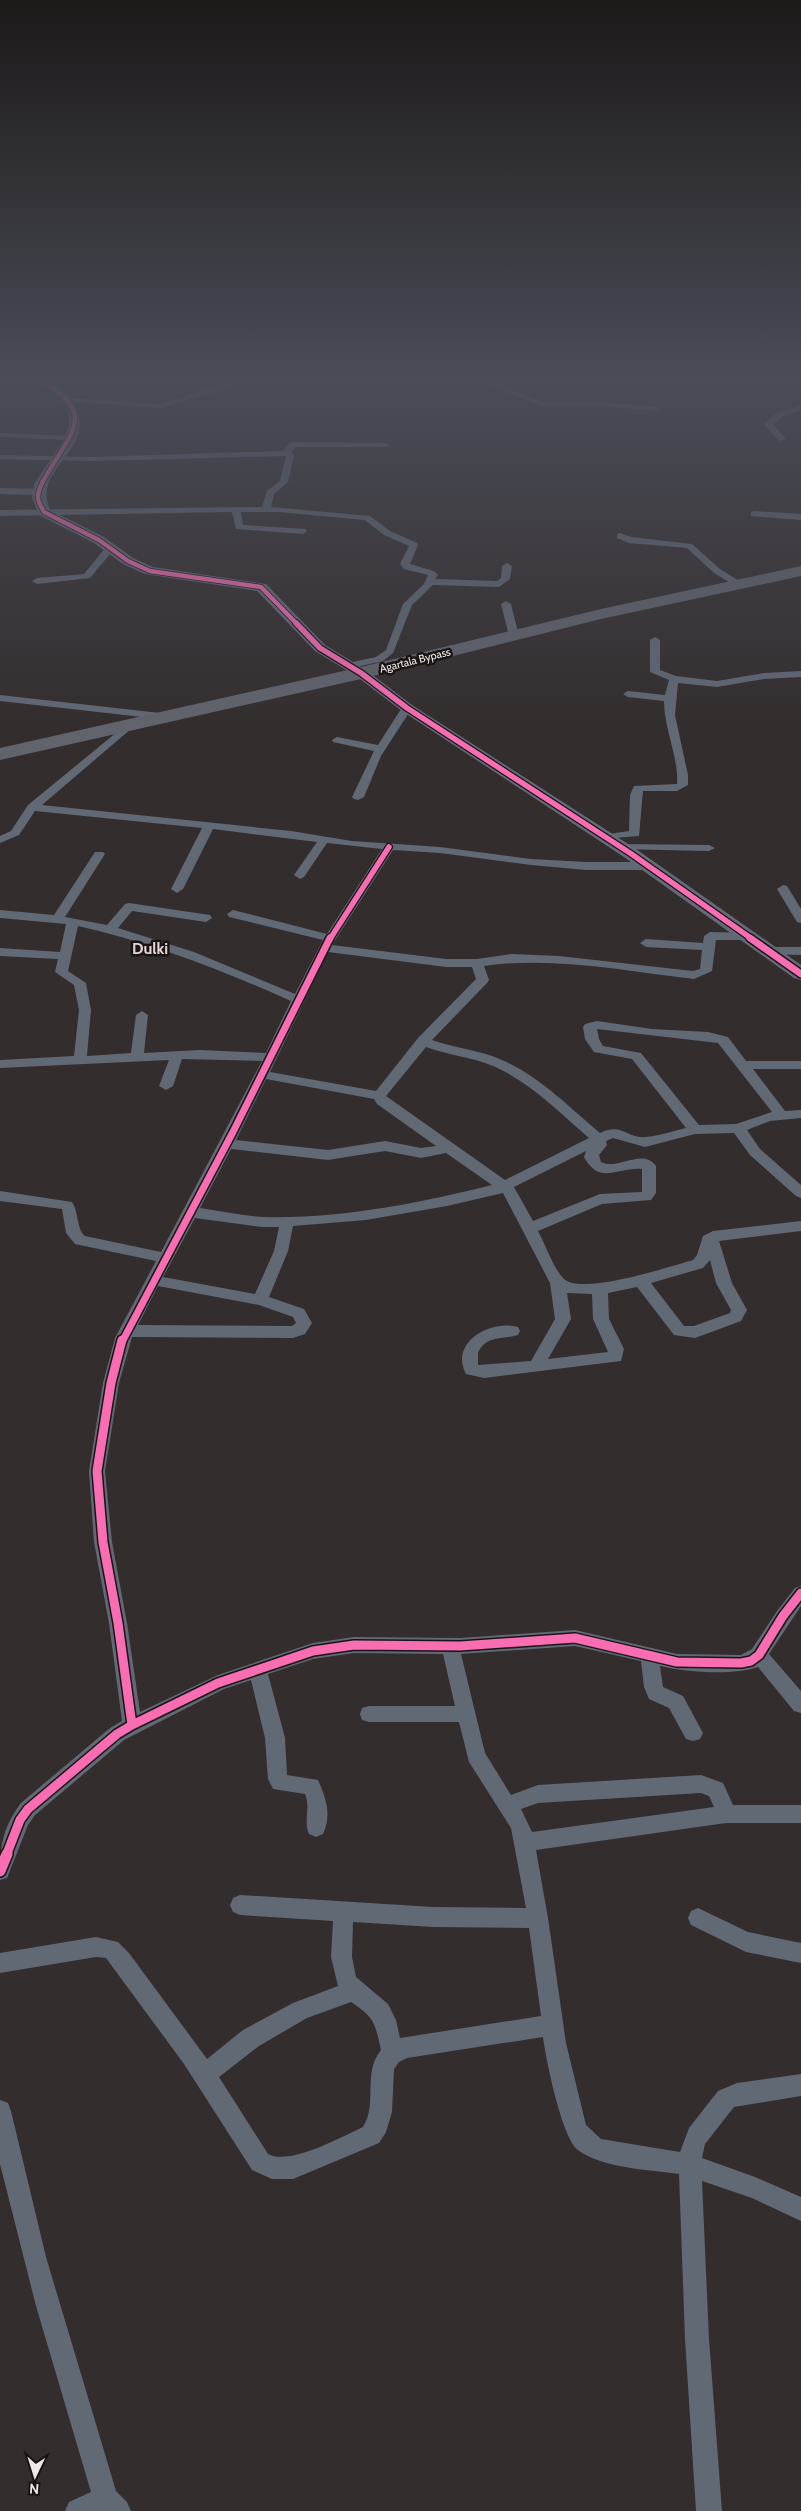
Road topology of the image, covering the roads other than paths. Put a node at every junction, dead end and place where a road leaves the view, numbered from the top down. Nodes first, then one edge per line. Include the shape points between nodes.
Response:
1 (38, 494) edge
2 (270, 494) edge
3 (266, 508) junction
4 (236, 509) junction
5 (44, 512) junction
6 (0, 513) edge
7 (754, 514) dead end
8 (801, 517) edge
9 (303, 531) dead end
10 (620, 536) dead end
11 (110, 548) junction
12 (507, 566) dead end
13 (801, 571) edge
14 (37, 581) dead end
15 (430, 582) junction
16 (739, 584) junction
17 (506, 604) dead end
18 (514, 636) junction
19 (655, 640) dead end
20 (354, 669) junction
21 (801, 674) edge
22 (674, 679) junction
23 (628, 694) dead end
24 (0, 698) edge
25 (670, 699) junction
26 (408, 708) junction
27 (169, 717) junction
28 (128, 726) junction
29 (337, 740) dead end
30 (380, 749) junction
31 (0, 754) edge
32 (358, 796) dead end
33 (32, 807) junction
34 (209, 826) junction
35 (606, 837) junction
36 (0, 840) edge
37 (323, 841) junction
38 (389, 847) junction
39 (621, 847) junction
40 (709, 848) dead end
41 (99, 854) dead end
42 (649, 866) junction
43 (300, 875) dead end
44 (177, 889) dead end
45 (783, 889) dead end
46 (0, 914) edge
47 (233, 914) dead end
48 (206, 918) dead end
49 (801, 919) edge
50 (57, 920) junction
51 (73, 922) junction
52 (110, 930) junction
53 (749, 936) junction
54 (327, 943) junction
55 (646, 944) dead end
56 (708, 947) junction
57 (771, 951) junction
58 (801, 951) edge
59 (0, 952) edge
60 (64, 956) junction
61 (476, 963) junction
62 (801, 974) edge
63 (299, 1000) junction
64 (142, 1015) dead end
65 (423, 1041) junction
66 (177, 1054) junction
67 (137, 1056) junction
68 (268, 1057) junction
69 (80, 1060) junction
70 (0, 1064) edge
71 (743, 1065) junction
72 (801, 1065) edge
73 (260, 1074) junction
74 (166, 1086) dead end
75 (379, 1096) junction
76 (801, 1114) edge
77 (781, 1115) junction
78 (738, 1128) junction
79 (695, 1130) junction
80 (599, 1140) junction
81 (227, 1144) junction
82 (448, 1148) junction
83 (504, 1186) junction
84 (801, 1194) edge
85 (0, 1196) edge
86 (190, 1212) junction
87 (287, 1222) junction
88 (801, 1226) edge
89 (530, 1228) junction
90 (711, 1238) junction
91 (165, 1258) junction
92 (640, 1279) junction
93 (153, 1280) junction
94 (558, 1282) junction
95 (600, 1290) junction
96 (260, 1300) junction
97 (126, 1331) junction
98 (512, 1331) dead end
99 (537, 1365) junction
100 (801, 1593) edge
101 (450, 1646) junction
102 (759, 1655) junction
103 (650, 1656) junction
104 (258, 1670) junction
105 (801, 1705) edge
106 (369, 1714) dead end
107 (466, 1714) junction
108 (132, 1724) junction
109 (693, 1733) dead end
110 (507, 1805) junction
111 (726, 1814) junction
112 (801, 1814) edge
113 (316, 1828) dead end
114 (524, 1842) junction
115 (0, 1871) edge
116 (240, 1905) dead end
117 (344, 1912) junction
118 (538, 1918) junction
119 (698, 1918) dead end
120 (801, 1953) edge
121 (0, 1963) edge
122 (354, 1990) junction
123 (553, 2025) junction
124 (392, 2051) junction
125 (204, 2075) junction
126 (801, 2085) edge
127 (0, 2110) edge
128 (690, 2165) junction
129 (801, 2209) edge
130 (112, 2505) edge
131 (78, 2511) edge
132 (709, 2511) edge

1 - 5 street via 39,506
2 - 3 street
3 - 4 street
3 - 15 street via 372,520 387,533 414,545 405,564 411,569 431,573
4 - 5 street
4 - 9 street via 239,527
5 - 6 street
5 - 11 street
7 - 8 street
10 - 16 street via 629,540 689,546 717,571
11 - 14 street via 87,576
11 - 20 street via 150,571 261,587 320,648
12 - 15 street via 505,579 500,584
13 - 16 highway, Agartala Bypass
15 - 20 street via 408,604 390,651
16 - 18 highway, Agartala Bypass
17 - 18 street
18 - 20 highway, Agartala Bypass
19 - 22 street via 655,672
20 - 26 street
20 - 27 highway, Agartala Bypass
21 - 22 street via 717,684
22 - 25 street
23 - 25 street
24 - 27 street
25 - 35 street via 682,785 677,788 638,788 635,834
26 - 30 street
26 - 35 street
27 - 28 highway, Agartala Bypass
28 - 31 highway, Agartala Bypass
28 - 33 street
29 - 30 street
30 - 32 street
33 - 34 street
33 - 36 street via 15,833
34 - 37 street via 291,834
34 - 44 street
35 - 39 street
37 - 38 street
37 - 43 street
38 - 42 street via 568,864
38 - 54 street
39 - 40 street
39 - 42 street
41 - 50 street
42 - 53 street
45 - 49 street
46 - 50 street
47 - 54 street
48 - 52 street via 129,907
50 - 51 street
51 - 52 street
51 - 60 street
52 - 63 street via 198,956
53 - 56 street via 710,936
53 - 57 street
54 - 61 street via 446,963
54 - 63 street
55 - 56 street
56 - 61 street via 706,971 694,975 559,960 512,958
57 - 58 street
57 - 62 street
59 - 60 street
60 - 69 street via 61,972 80,983 85,1010
61 - 65 street via 483,980
63 - 68 street
64 - 67 street
65 - 75 street
65 - 80 street via 448,1051 496,1062 549,1096
66 - 67 street
66 - 68 street
66 - 74 street
67 - 69 street
68 - 73 street
69 - 70 street
71 - 72 street
71 - 77 street
71 - 79 street via 723,1040 716,1037 597,1025 590,1027 592,1039 600,1049 636,1056
73 - 75 street
73 - 81 street
75 - 82 street
76 - 77 street
77 - 78 street
78 - 79 street
78 - 84 street via 755,1152
79 - 80 street via 645,1142 615,1132
80 - 83 street
80 - 89 street via 600,1145 592,1153 592,1161 609,1169 646,1164 650,1170 649,1193 641,1198 592,1201
81 - 82 street via 328,1155 385,1146 421,1153
81 - 86 street
82 - 83 street
83 - 87 street via 378,1213
83 - 89 street
85 - 91 street via 67,1205 71,1231 80,1240
86 - 87 street via 262,1222
86 - 91 street
87 - 96 street via 282,1251
88 - 90 street
89 - 94 street
90 - 92 street via 698,1264
90 - 92 street via 724,1283 739,1310 736,1317 695,1332 680,1331
91 - 93 street
92 - 95 street
93 - 96 street
93 - 97 street
94 - 95 street via 568,1288
94 - 99 street via 564,1319
95 - 99 street via 601,1319 616,1349 615,1357
96 - 97 street via 299,1313 303,1318 302,1327 292,1332
97 - 108 street via 111,1383 97,1471 103,1542
98 - 99 street via 497,1331 471,1346 472,1370 484,1372
100 - 102 street
101 - 103 street via 575,1638
101 - 104 street via 336,1646
101 - 107 street
102 - 103 street via 741,1663 677,1662
102 - 105 street
103 - 109 street via 656,1693 681,1707
104 - 108 street via 218,1683
104 - 113 street via 275,1738 278,1779 285,1785 311,1786 318,1802
106 - 107 street
107 - 110 street via 476,1756
108 - 115 street via 28,1809 20,1820
110 - 111 street via 538,1794 701,1784 716,1788
110 - 114 street via 519,1824
111 - 112 street
111 - 114 street
114 - 118 street
116 - 117 street
117 - 118 street
117 - 122 street via 341,1953 348,1983
118 - 123 street
119 - 120 street via 746,1942
121 - 125 street via 96,1946 111,1949
122 - 124 street via 380,2011
122 - 125 street via 301,2010 250,2038
123 - 124 street
123 - 128 street via 559,2061 581,2139 601,2150
124 - 125 street via 382,2065 377,2129 371,2135 293,2168 280,2170 260,2162
126 - 128 street via 737,2094 726,2099 697,2136 692,2146
127 - 130 street via 49,2311
128 - 129 street via 755,2188
128 - 132 street via 697,2339
130 - 131 street

